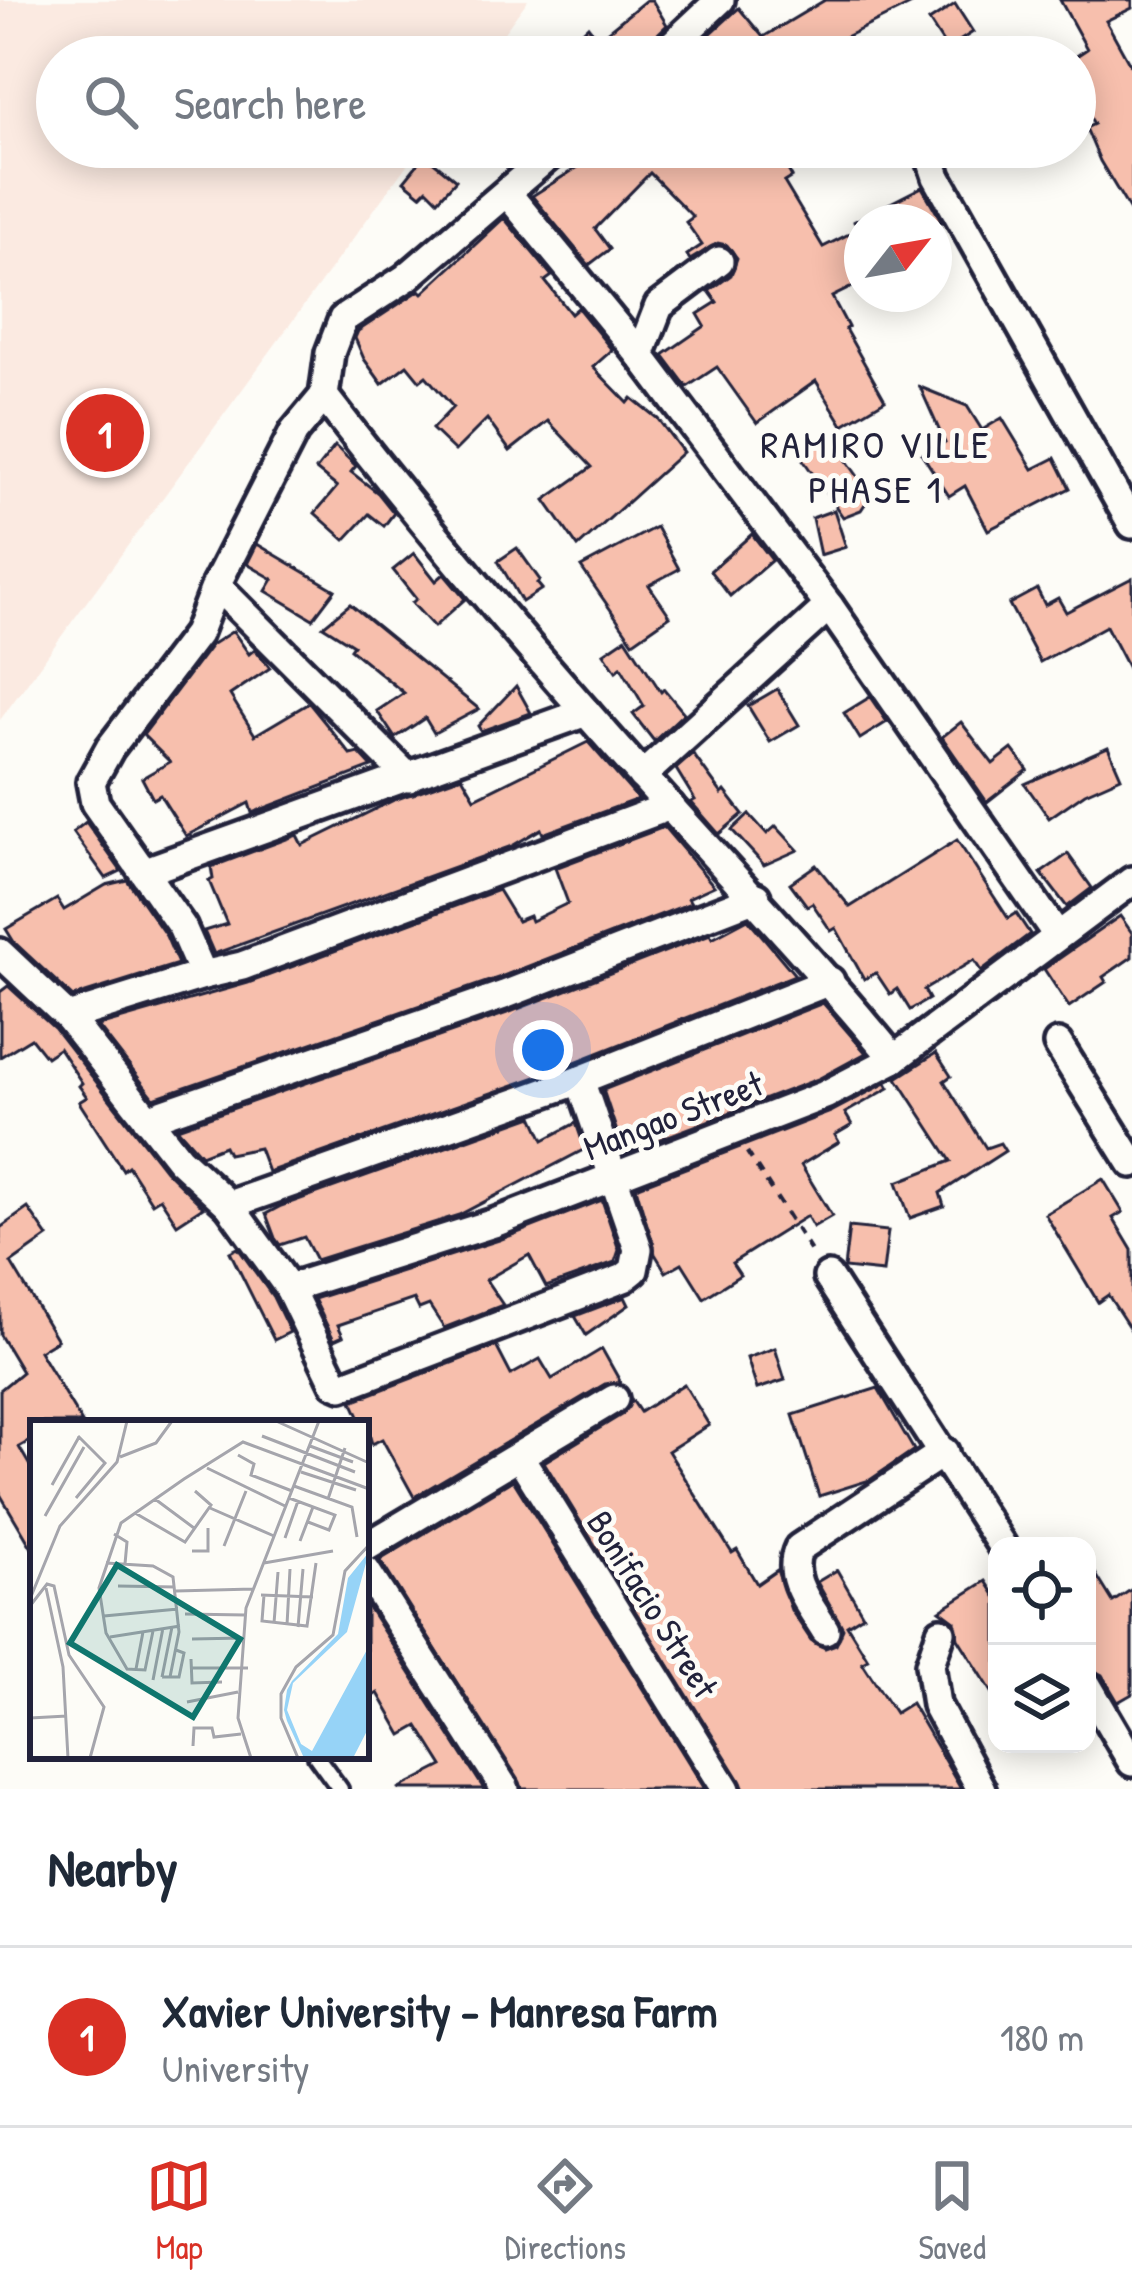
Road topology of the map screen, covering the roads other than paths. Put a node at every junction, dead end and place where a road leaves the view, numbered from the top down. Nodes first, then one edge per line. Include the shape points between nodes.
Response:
1 (720, 0) edge
2 (681, 36) edge
3 (536, 168) edge
4 (934, 168) edge
5 (507, 194) junction
6 (719, 261) dead end
7 (640, 355) junction
8 (323, 396) junction
9 (1132, 524) edge
10 (216, 585) junction
11 (829, 606) junction
12 (586, 712) junction
13 (642, 776) junction
14 (409, 778) junction
15 (670, 806) junction
16 (146, 871) junction
17 (1132, 881) edge
18 (756, 897) junction
19 (1057, 935) junction
20 (0, 953) edge
21 (203, 975) junction
22 (830, 981) junction
23 (68, 1017) junction
24 (1058, 1044) dead end
25 (895, 1059) junction
26 (580, 1080) junction
27 (147, 1119) junction
28 (1132, 1163) edge
29 (614, 1175) junction
30 (229, 1205) junction
31 (828, 1277) road end
32 (289, 1288) junction
33 (614, 1399) dead end
34 (944, 1452) junction
35 (520, 1457) junction
36 (996, 1537) edge
37 (369, 1545) edge
38 (369, 1576) edge
39 (826, 1630) dead end
40 (941, 1632) dead end
41 (1096, 1700) edge
42 (318, 1759) edge
43 (1132, 1762) edge
44 (340, 1789) edge
45 (506, 1789) edge
46 (726, 1789) edge
47 (981, 1789) edge

1 - 2 street
3 - 5 street
4 - 9 street
5 - 7 street
5 - 8 street via 344,319
6 - 7 street via 659,306
7 - 11 street
8 - 10 street via 294,432
8 - 12 street
10 - 14 street
10 - 16 street via 197,634 91,782 95,802
11 - 13 street
11 - 19 street
12 - 13 street
12 - 14 street
13 - 15 street
14 - 16 street
15 - 18 street
15 - 21 street
16 - 21 street
17 - 19 street, Mangao Street
18 - 22 street
18 - 27 street
19 - 25 street, Mangao Street
20 - 23 street
21 - 23 street
22 - 25 street
22 - 26 street
23 - 27 street
24 - 28 street
25 - 29 street, Mangao Street via 825,1095
26 - 29 street
26 - 30 street
27 - 30 street
29 - 32 street, Mangao Street
29 - 32 street via 638,1249 624,1278 341,1386
30 - 32 street
31 - 34 street
33 - 35 street
34 - 36 street
34 - 39 street via 800,1548 794,1575
35 - 37 street
35 - 46 street, Bonifacio Street
38 - 45 street
40 - 47 street via 930,1664 936,1705
41 - 43 street
42 - 44 lane

